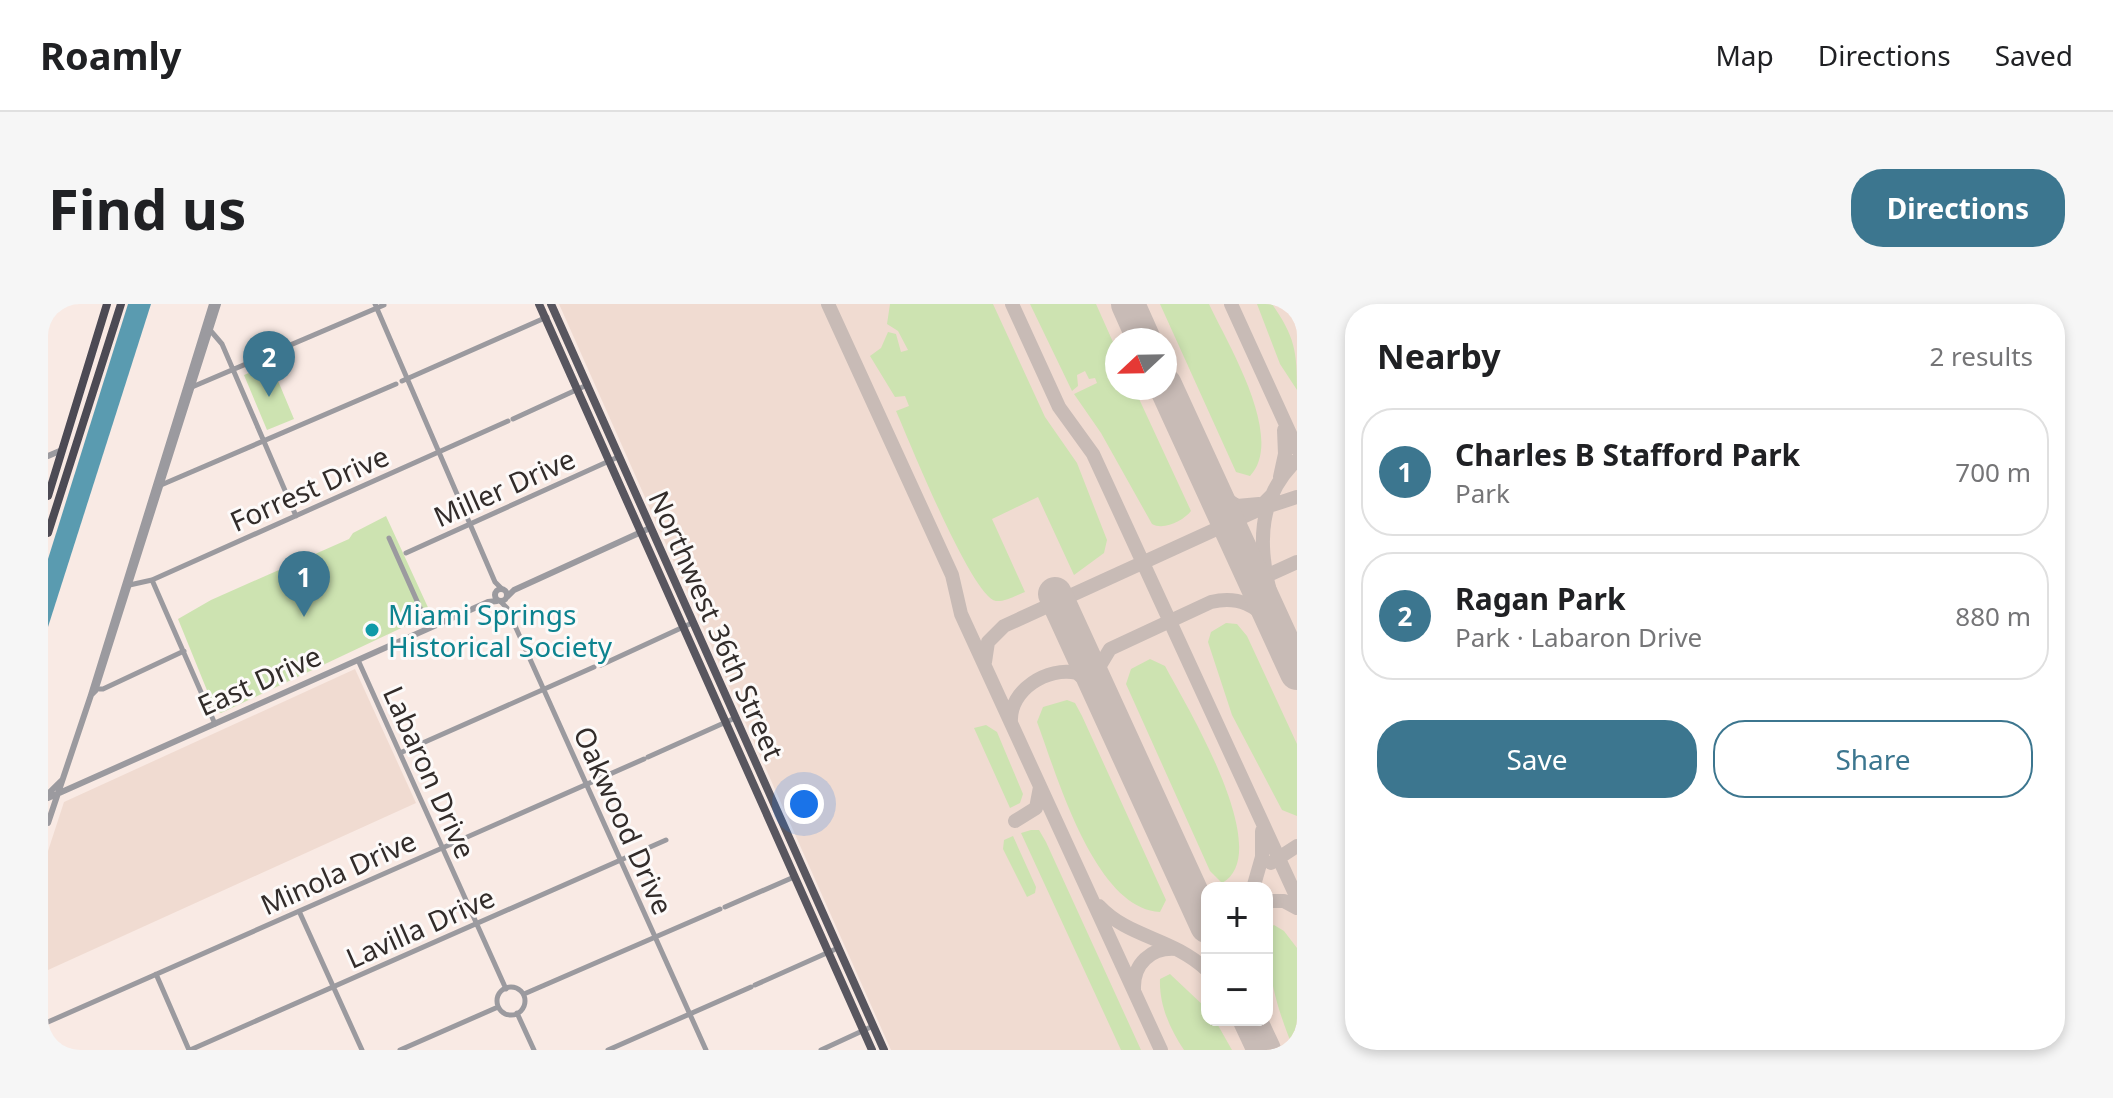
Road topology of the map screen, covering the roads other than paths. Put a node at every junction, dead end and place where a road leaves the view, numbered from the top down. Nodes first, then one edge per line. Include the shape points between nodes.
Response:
1 (109, 304) edge
2 (121, 304) edge
3 (215, 304) edge
4 (539, 304) edge
5 (551, 304) edge
6 (379, 306) edge
7 (556, 314) junction
8 (546, 318) junction
9 (210, 330) junction
10 (233, 370) junction
11 (402, 381) junction
12 (587, 385) junction
13 (192, 387) junction
14 (577, 390) junction
15 (264, 442) junction
16 (62, 450) junction
17 (438, 453) junction
18 (48, 456) edge
19 (618, 457) junction
20 (608, 462) junction
21 (161, 485) junction
22 (48, 496) edge
23 (296, 516) junction
24 (470, 525) junction
25 (650, 528) junction
26 (48, 533) edge
27 (639, 533) junction
28 (389, 538) dead end
29 (406, 553) dead end
30 (152, 580) junction
31 (127, 586) junction
32 (501, 596) junction
33 (692, 623) junction
34 (429, 628) junction
35 (682, 628) junction
36 (184, 651) junction
37 (358, 660) junction
38 (601, 665) dead end
39 (594, 667) dead end
40 (96, 689) junction
41 (544, 690) junction
42 (91, 695) junction
43 (735, 718) junction
44 (725, 723) junction
45 (215, 724) junction
46 (400, 753) junction
47 (63, 778) junction
48 (587, 784) junction
49 (58, 794) junction
50 (48, 796) edge
51 (777, 811) junction
52 (766, 816) junction
53 (48, 823) edge
54 (666, 840) dead end
55 (442, 847) junction
56 (620, 860) junction
57 (794, 877) junction
58 (816, 899) junction
59 (299, 911) junction
60 (476, 924) junction
61 (655, 937) junction
62 (838, 948) junction
63 (828, 952) junction
64 (155, 974) junction
65 (333, 987) junction
66 (506, 989) junction
67 (524, 994) junction
68 (498, 1007) junction
69 (517, 1013) junction
70 (689, 1014) junction
71 (48, 1022) edge
72 (873, 1026) junction
73 (863, 1031) junction
74 (189, 1050) edge
75 (362, 1050) edge
76 (400, 1050) edge
77 (534, 1050) edge
78 (608, 1050) edge
79 (706, 1050) edge
80 (821, 1050) edge
81 (872, 1050) edge
82 (884, 1050) edge

1 - 16 highway
2 - 26 highway
3 - 9 street
3 - 31 street
4 - 8 main road, Northwest 36th Street
5 - 7 main road, Northwest 36th Street
6 - 10 street
6 - 11 street, Oakwood Drive
7 - 8 street
7 - 12 main road, Northwest 36th Street
8 - 11 street
8 - 14 main road, Northwest 36th Street
9 - 10 street
9 - 13 street
10 - 13 street
10 - 15 street
11 - 15 street
11 - 17 street, Oakwood Drive
12 - 14 street, Forrest Drive
12 - 19 main road, Northwest 36th Street
13 - 21 street
14 - 17 street, Forrest Drive
14 - 20 main road, Northwest 36th Street
15 - 21 street
15 - 23 street
16 - 18 street
16 - 22 highway
17 - 23 street, Forrest Drive
17 - 24 street, Oakwood Drive
19 - 20 street, Miller Drive
19 - 25 main road, Northwest 36th Street
20 - 24 street, Miller Drive
20 - 27 main road, Northwest 36th Street
21 - 31 street
23 - 30 street, Forrest Drive
24 - 29 street, Miller Drive
24 - 32 street, Oakwood Drive
25 - 27 street, East Drive
25 - 33 main road, Northwest 36th Street
27 - 32 street, East Drive
27 - 35 main road, Northwest 36th Street
28 - 34 street
30 - 31 street, Forrest Drive
30 - 36 street
31 - 40 street
31 - 42 street
32 - 34 street, East Drive
32 - 41 street, Oakwood Drive
33 - 35 street
33 - 43 main road, Northwest 36th Street
34 - 37 street, East Drive
35 - 38 street
35 - 44 main road, Northwest 36th Street
36 - 40 street
36 - 45 street
37 - 45 street, East Drive
37 - 46 street, Labaron Drive
39 - 41 street
40 - 42 street
41 - 46 street
41 - 48 street, Oakwood Drive
42 - 47 street
43 - 44 street, Minola Drive
43 - 51 main road, Northwest 36th Street
44 - 48 street, Minola Drive
44 - 52 main road, Northwest 36th Street
45 - 49 street, East Drive
46 - 55 street, Labaron Drive
47 - 49 street
47 - 50 street
48 - 55 street, Minola Drive
48 - 56 street, Oakwood Drive
49 - 50 street, East Drive
49 - 53 street
51 - 52 main road
51 - 58 main road, Northwest 36th Street
52 - 57 main road, Northwest 36th Street
54 - 56 street, Lavilla Drive
55 - 59 street, Minola Drive
55 - 60 street, Labaron Drive
56 - 60 street, Lavilla Drive
56 - 61 street, Oakwood Drive
57 - 58 main road via 801,878
57 - 61 street
57 - 63 main road, Northwest 36th Street
58 - 62 main road, Northwest 36th Street
59 - 64 street, Minola Drive
59 - 65 street
60 - 65 street, Lavilla Drive
60 - 66 street, Labaron Drive
61 - 67 street
61 - 70 street, Oakwood Drive
62 - 63 street
62 - 72 main road, Northwest 36th Street
63 - 70 street
63 - 73 main road, Northwest 36th Street
64 - 71 street, Minola Drive
64 - 74 street
65 - 74 street, Lavilla Drive
65 - 75 street
66 - 67 street
66 - 68 street via 498,996
67 - 69 street via 525,1005
68 - 69 street
68 - 76 street
69 - 77 street
70 - 78 street
70 - 79 street, Oakwood Drive
72 - 73 street
72 - 82 main road, Northwest 36th Street
73 - 80 street
73 - 81 main road, Northwest 36th Street

